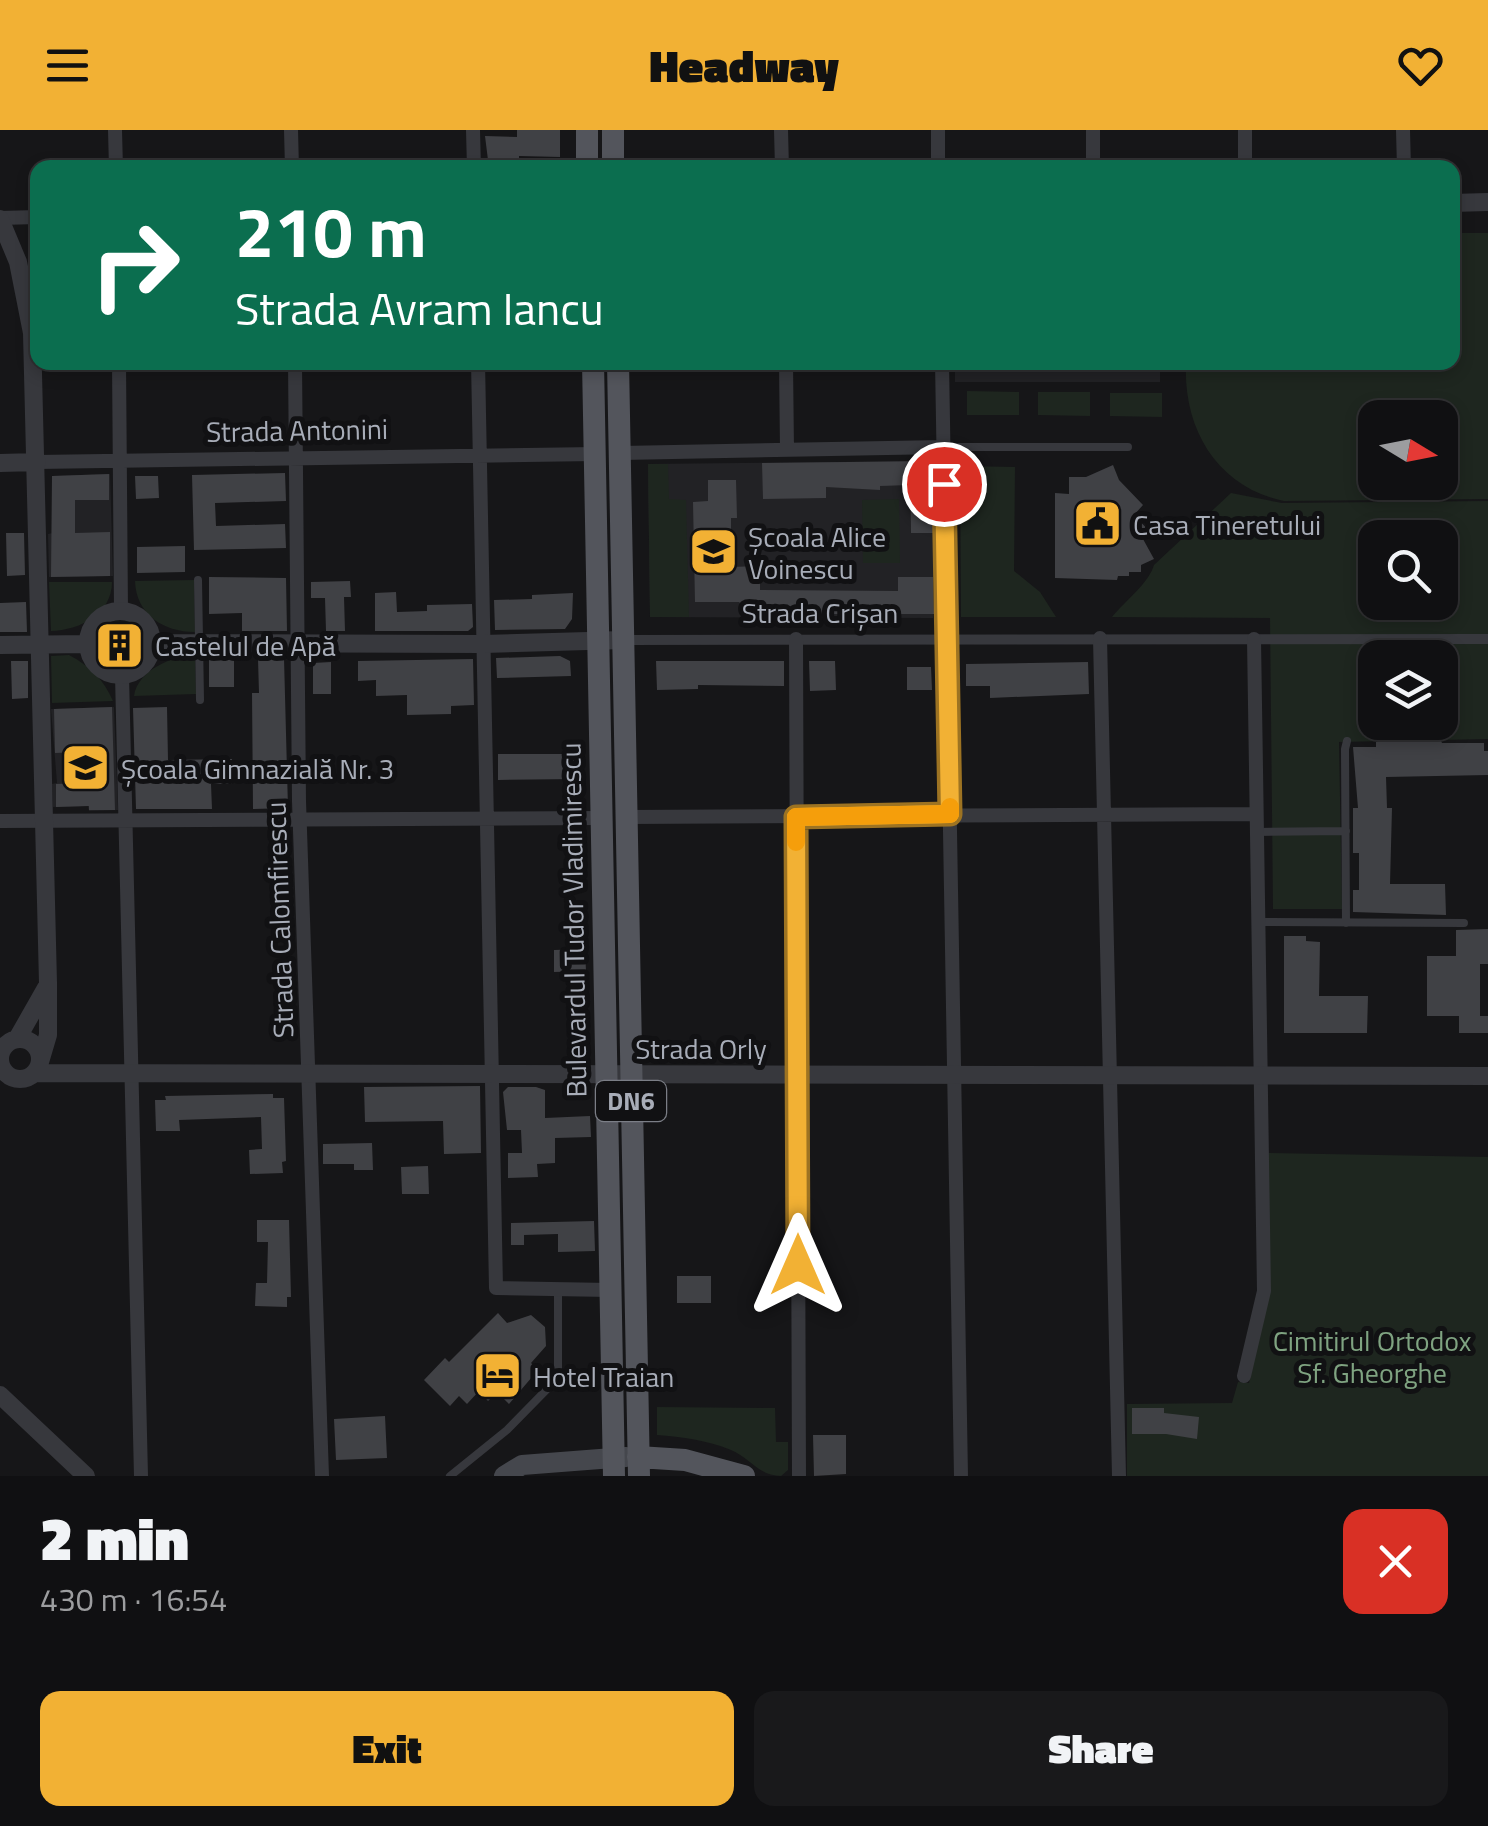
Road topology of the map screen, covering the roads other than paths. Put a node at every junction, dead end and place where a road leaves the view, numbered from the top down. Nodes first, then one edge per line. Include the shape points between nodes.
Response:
1 (115, 130) edge
2 (291, 130) edge
3 (474, 130) edge
4 (587, 130) edge
5 (612, 130) edge
6 (781, 130) edge
7 (938, 130) edge
8 (1092, 130) edge
9 (1245, 130) edge
10 (1403, 130) edge
11 (116, 160) edge
12 (292, 160) edge
13 (474, 160) edge
14 (588, 160) edge
15 (613, 160) edge
16 (782, 160) edge
17 (938, 160) edge
18 (1093, 160) edge
19 (1245, 160) edge
20 (1404, 160) edge
21 (1460, 202) edge
22 (1488, 202) edge
23 (30, 217) edge
24 (0, 218) edge
25 (30, 323) edge
26 (33, 370) edge
27 (119, 370) edge
28 (295, 370) edge
29 (478, 370) edge
30 (593, 370) edge
31 (618, 370) edge
32 (786, 370) edge
33 (942, 370) edge
34 (944, 447) junction
35 (1128, 447) dead end
36 (787, 450) junction
37 (621, 453) junction
38 (596, 454) junction
39 (480, 455) junction
40 (296, 457) junction
41 (121, 461) junction
42 (37, 462) junction
43 (0, 463) edge
44 (198, 580) dead end
45 (122, 611) junction
46 (1100, 638) junction
47 (796, 639) junction
48 (947, 639) junction
49 (1254, 639) junction
50 (1488, 639) edge
51 (624, 640) junction
52 (599, 641) junction
53 (152, 643) junction
54 (199, 643) junction
55 (296, 643) junction
56 (40, 644) junction
57 (88, 644) junction
58 (482, 644) junction
59 (0, 645) edge
60 (122, 675) junction
61 (200, 700) dead end
62 (1348, 742) dead end
63 (950, 814) junction
64 (1104, 814) junction
65 (1256, 814) junction
66 (626, 817) junction
67 (796, 817) junction
68 (602, 818) junction
69 (488, 819) junction
70 (0, 821) edge
71 (45, 821) junction
72 (126, 821) junction
73 (300, 821) junction
74 (1346, 831) junction
75 (1256, 832) junction
76 (1257, 922) junction
77 (1346, 923) junction
78 (1464, 923) dead end
79 (48, 983) junction
80 (17, 1038) junction
81 (38, 1068) junction
82 (1, 1069) edge
83 (310, 1074) junction
84 (493, 1074) junction
85 (132, 1075) junction
86 (631, 1075) junction
87 (798, 1075) junction
88 (1110, 1075) junction
89 (1260, 1075) junction
90 (606, 1076) junction
91 (954, 1076) junction
92 (1488, 1076) edge
93 (558, 1289) junction
94 (610, 1290) junction
95 (1244, 1376) dead end
96 (0, 1396) edge
97 (639, 1466) edge
98 (614, 1467) edge
99 (86, 1476) edge
100 (140, 1476) edge
101 (322, 1476) edge
102 (450, 1476) edge
103 (504, 1476) edge
104 (744, 1476) edge
105 (800, 1476) edge
106 (961, 1476) edge
107 (1119, 1476) edge

1 - 11 street
2 - 12 street
3 - 13 street
4 - 14 main road
5 - 15 main road
6 - 16 street
7 - 17 street
8 - 18 street
9 - 19 street
10 - 20 street
21 - 22 street
23 - 24 street
24 - 25 street via 18,262
26 - 42 street
27 - 41 street
28 - 40 street, Strada Calomfirescu
29 - 39 street
30 - 38 main road, Bulevardul Tudor Vladimirescu / DN6
31 - 37 main road, Bulevardul Tudor Vladimirescu / DN6
32 - 36 street
33 - 34 street
34 - 35 lane
34 - 36 street
34 - 48 street
36 - 37 street
37 - 51 main road, Bulevardul Tudor Vladimirescu / DN6
38 - 39 street, Strada Antonini
38 - 52 main road, Bulevardul Tudor Vladimirescu / DN6
39 - 40 street, Strada Antonini
39 - 58 street
40 - 41 street, Strada Antonini
40 - 55 street, Strada Calomfirescu
41 - 42 street, Strada Antonini
41 - 45 street
42 - 43 street, Strada Antonini
42 - 56 street
44 - 54 lane
45 - 53 street via 143,621
45 - 57 street via 99,618
46 - 48 street, Strada Crișan
46 - 49 street, Strada Crișan
46 - 64 street
47 - 48 street, Strada Crișan
47 - 51 street, Strada Crișan
47 - 67 street
48 - 63 street
49 - 50 street, Strada Crișan
49 - 65 street
51 - 52 street, Strada Crișan
51 - 66 main road, Bulevardul Tudor Vladimirescu / DN6
52 - 58 street, Strada Crișan
52 - 68 main road, Bulevardul Tudor Vladimirescu / DN6
53 - 54 street, Strada Crișan
53 - 60 street via 140,668
54 - 55 street, Strada Crișan
54 - 61 lane
55 - 58 street, Strada Crișan
55 - 73 street, Strada Calomfirescu
56 - 57 street
56 - 59 street
56 - 71 street
57 - 60 street via 97,666
58 - 69 street
60 - 72 street
62 - 74 lane
63 - 64 street
63 - 67 street
63 - 91 street
64 - 65 street
64 - 88 street
65 - 75 street
66 - 67 street
66 - 86 main road, Bulevardul Tudor Vladimirescu / DN6
67 - 87 street
68 - 69 street
68 - 90 main road, Bulevardul Tudor Vladimirescu / DN6
69 - 73 street
69 - 84 street
70 - 71 street
71 - 72 street
71 - 79 street
72 - 73 street
72 - 85 street
73 - 83 street, Strada Calomfirescu
74 - 75 lane
74 - 77 lane
75 - 76 street
76 - 77 lane
76 - 89 street
77 - 78 lane
79 - 80 street
79 - 81 street via 48,1035
80 - 81 street via 35,1044
80 - 82 street via 2,1050
81 - 82 street via 17,1079
81 - 85 street, Strada Orly
83 - 84 street, Strada Orly
83 - 85 street, Strada Orly
83 - 101 street, Strada Calomfirescu
84 - 90 street, Strada Orly
84 - 93 street via 496,1288
85 - 100 street
86 - 87 street, Strada Orly
86 - 90 street, Strada Orly
86 - 97 main road, Bulevardul Tudor Vladimirescu / DN6
87 - 91 street, Strada Orly
87 - 105 street
88 - 89 street, Strada Orly
88 - 91 street, Strada Orly
88 - 107 street
89 - 92 street, Strada Orly
89 - 95 street via 1264,1291
90 - 94 main road, Bulevardul Tudor Vladimirescu / DN6
91 - 106 street
93 - 94 street
93 - 102 lane via 558,1378
94 - 98 main road, Bulevardul Tudor Vladimirescu / DN6
96 - 99 street
97 - 98 main road
97 - 104 main road via 684,1460
98 - 103 main road via 522,1465

